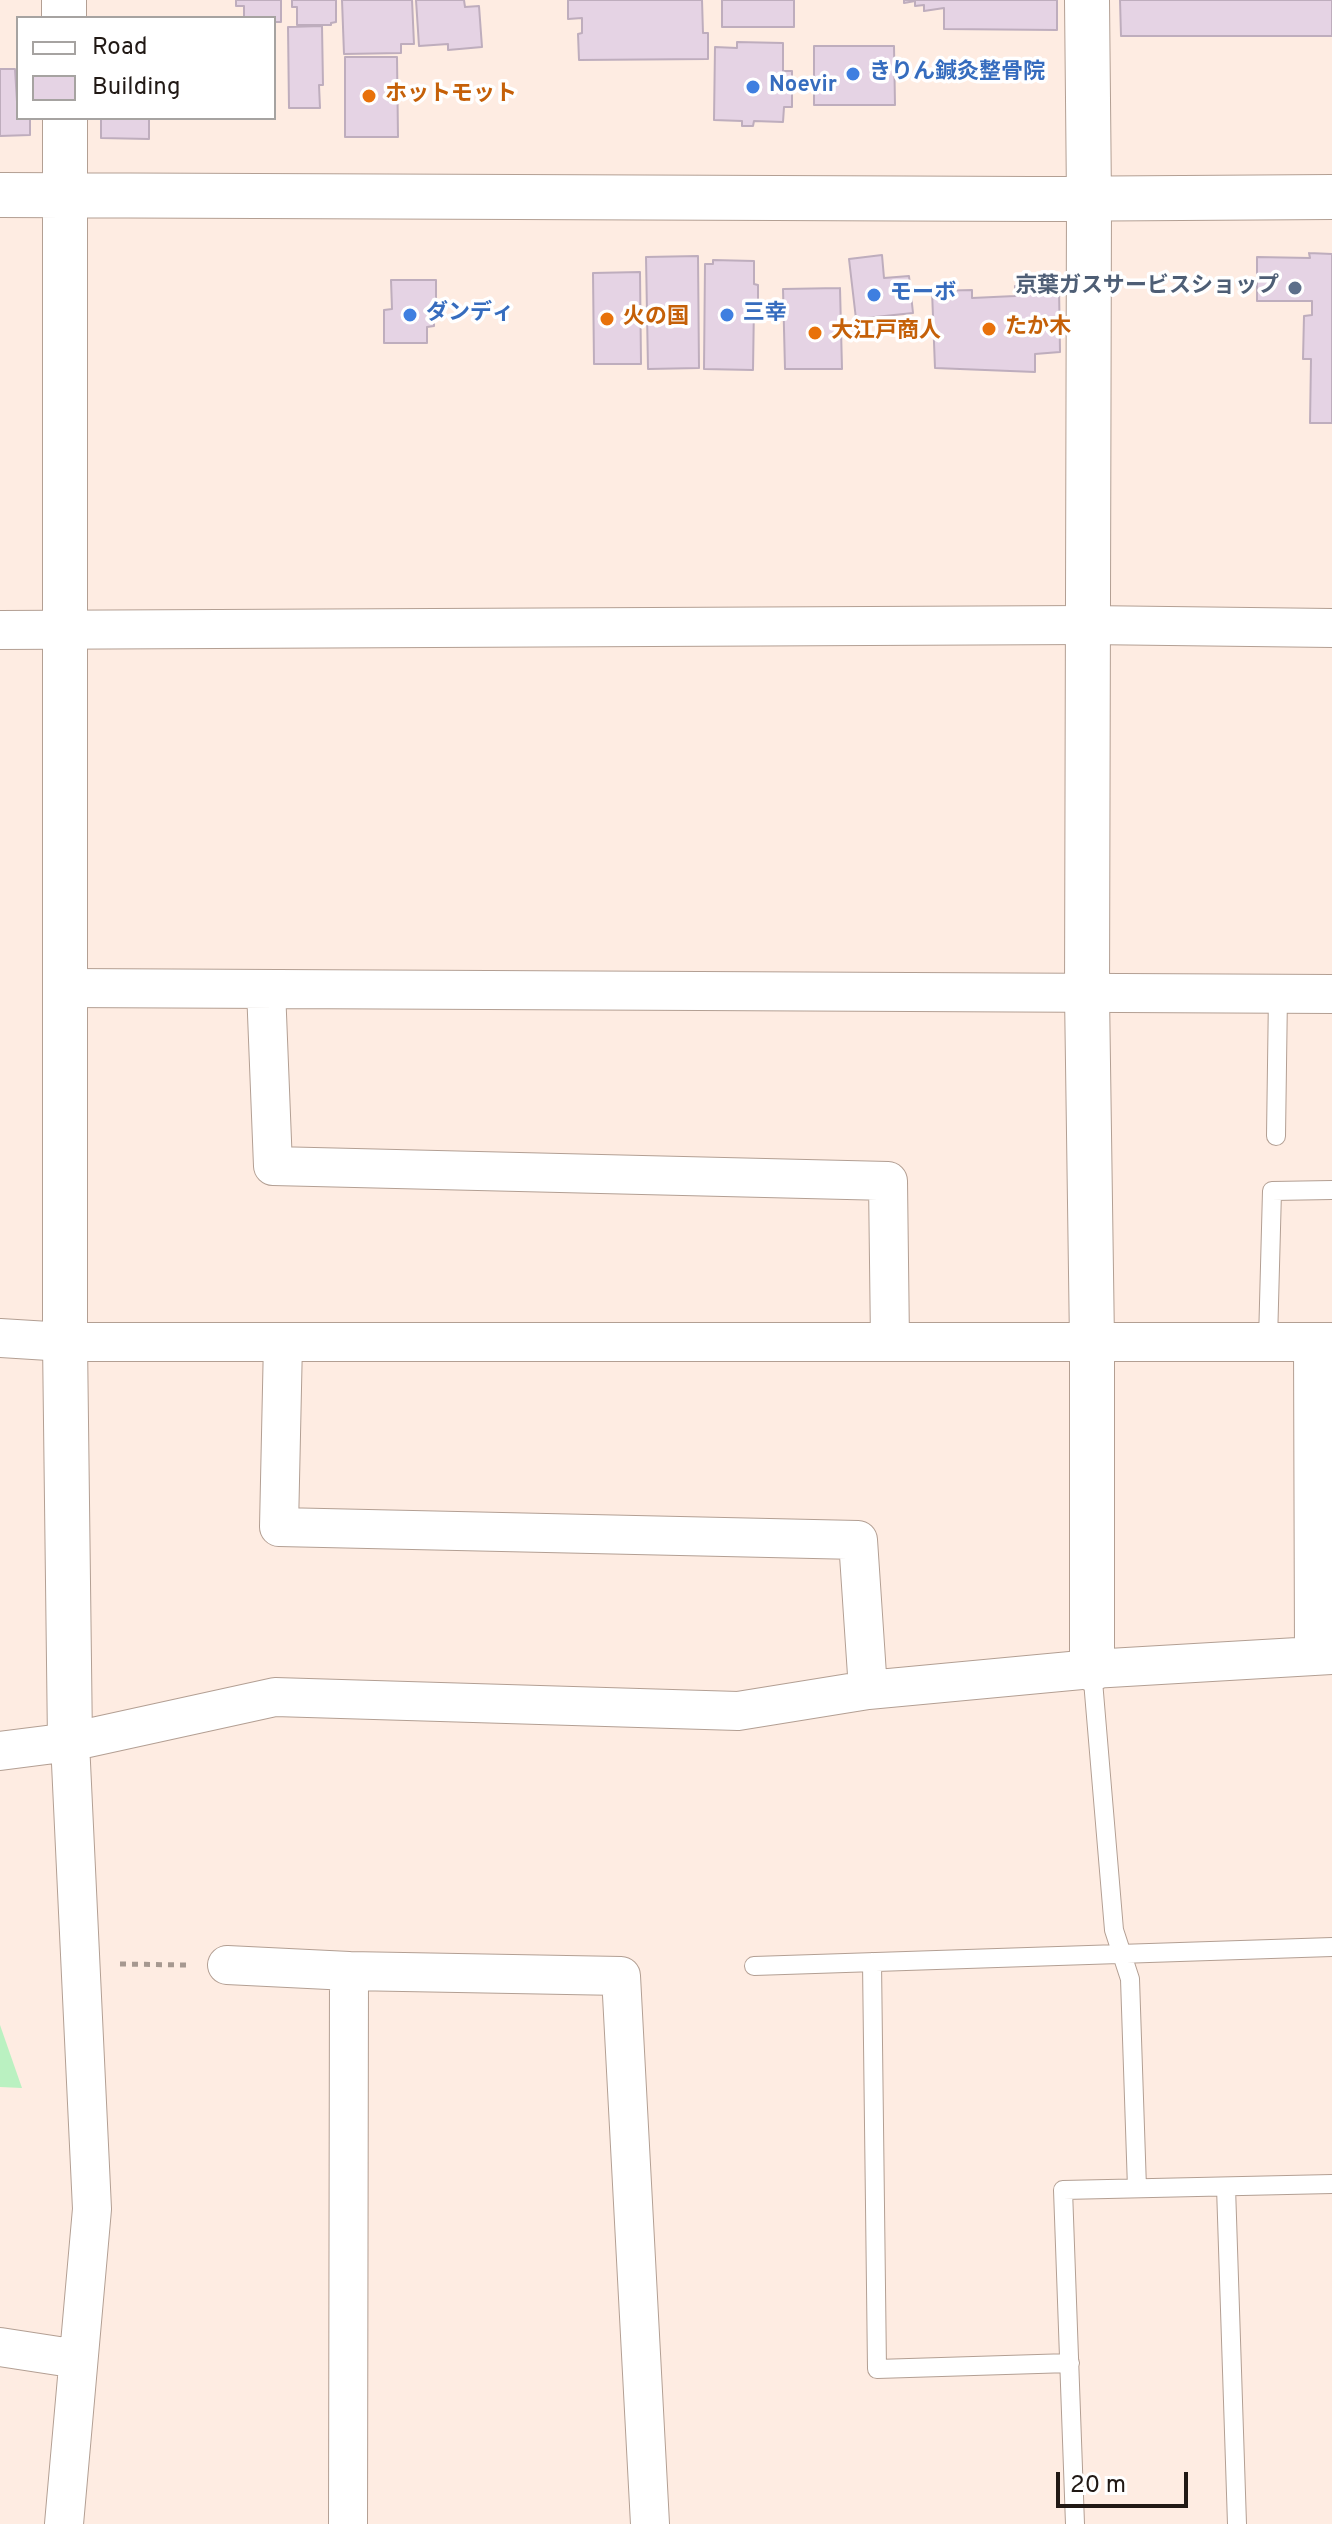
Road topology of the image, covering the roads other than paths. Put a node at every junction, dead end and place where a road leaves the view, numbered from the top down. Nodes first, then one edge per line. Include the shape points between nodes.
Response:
1 (1087, 0) edge
2 (65, 120) edge
3 (0, 195) edge
4 (65, 195) junction
5 (1332, 197) edge
6 (1089, 199) junction
7 (1087, 625) junction
8 (1332, 628) edge
9 (0, 630) edge
10 (63, 630) junction
11 (66, 988) junction
12 (266, 989) junction
13 (1087, 994) junction
14 (1278, 994) junction
15 (1332, 994) edge
16 (1276, 1136) dead end
17 (1332, 1190) edge
18 (0, 1338) edge
19 (1268, 1341) junction
20 (65, 1342) junction
21 (283, 1342) junction
22 (890, 1342) junction
23 (1092, 1342) junction
24 (1322, 1342) edge
25 (1323, 1655) edge
26 (1092, 1669) junction
27 (868, 1690) junction
28 (70, 1742) junction
29 (0, 1751) edge
30 (1332, 1947) edge
31 (1122, 1954) junction
32 (872, 1962) junction
33 (227, 1965) road end
34 (754, 1966) dead end
35 (349, 1971) junction
36 (1332, 2184) edge
37 (1226, 2187) junction
38 (1137, 2188) junction
39 (0, 2347) edge
40 (78, 2359) junction
41 (1070, 2363) junction
42 (64, 2524) edge
43 (348, 2524) edge
44 (650, 2524) edge
45 (1075, 2524) edge
46 (1237, 2524) edge

1 - 6 street
2 - 4 street
3 - 4 street
4 - 6 street
4 - 10 street
5 - 6 street
6 - 7 street
7 - 8 street
7 - 10 street
7 - 13 street
9 - 10 street
10 - 11 street
11 - 12 street
11 - 20 street
12 - 13 street
12 - 22 street via 273,1166 888,1181
13 - 14 street
13 - 23 street
14 - 15 street
14 - 16 lane
17 - 19 lane via 1272,1191
18 - 20 street
19 - 23 street
19 - 24 street
20 - 21 street
20 - 28 street
21 - 22 street
21 - 27 street via 279,1527 858,1540
22 - 23 street
23 - 26 street
24 - 25 street
25 - 26 street
26 - 27 street
26 - 31 lane via 1114,1930
27 - 28 street via 738,1711 275,1697
28 - 29 street
28 - 40 street via 92,2209
30 - 31 lane
31 - 32 lane
31 - 38 lane via 1130,1979
32 - 34 lane
32 - 41 lane via 877,2369
33 - 35 street
35 - 43 street
35 - 44 street via 621,1976
36 - 37 lane
37 - 38 lane
37 - 46 lane
38 - 41 lane via 1063,2190
39 - 40 street
40 - 42 street
41 - 45 lane

